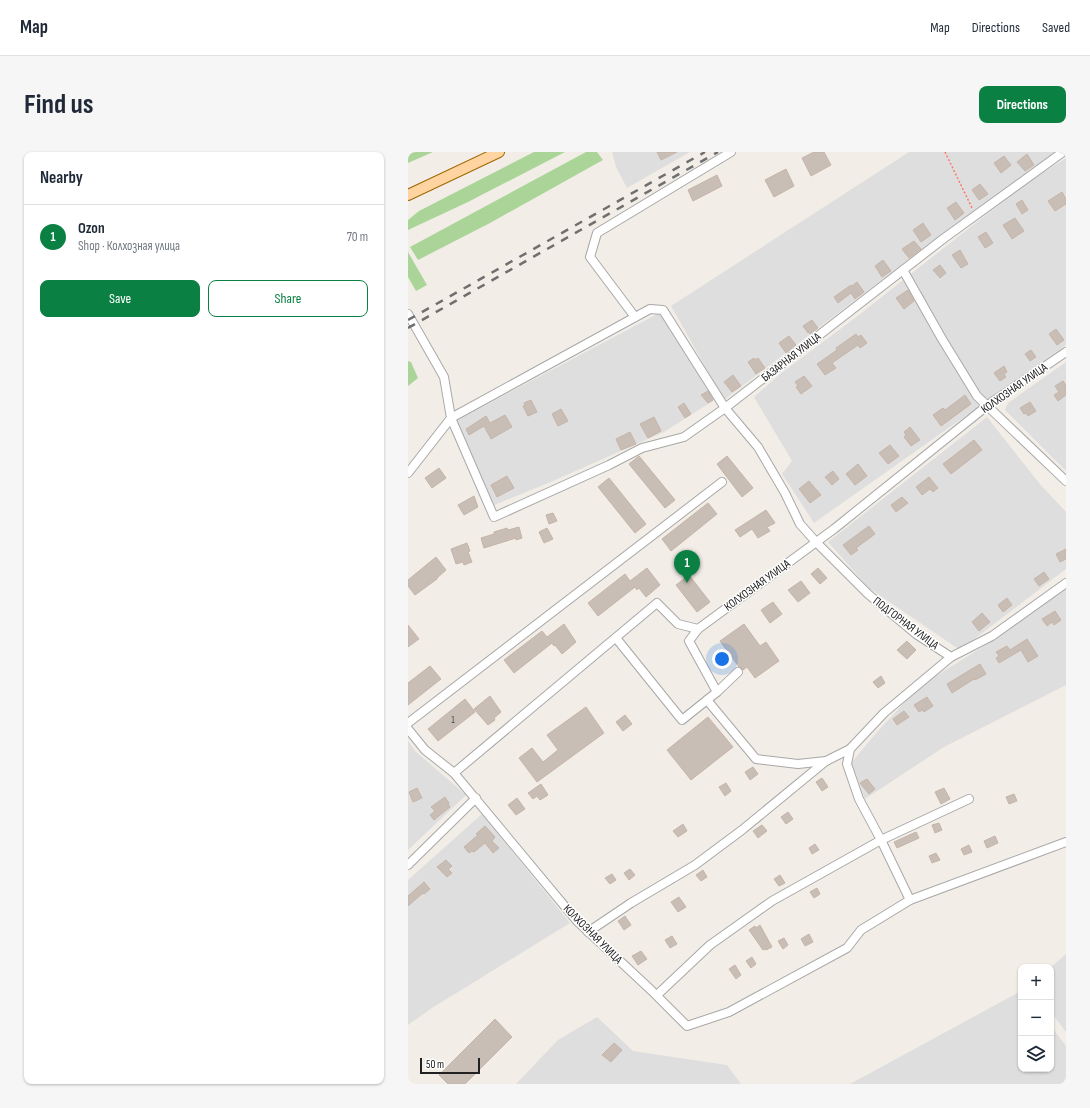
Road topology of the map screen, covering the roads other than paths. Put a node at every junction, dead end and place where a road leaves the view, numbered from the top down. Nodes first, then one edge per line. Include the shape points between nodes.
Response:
1 (499, 152) edge
2 (731, 152) edge
3 (1063, 152) edge
4 (408, 194) edge
5 (903, 270) junction
6 (408, 314) edge
7 (635, 317) junction
8 (1066, 352) edge
9 (988, 405) junction
10 (725, 408) junction
11 (451, 418) junction
12 (408, 473) edge
13 (1066, 481) edge
14 (722, 482) dead end
15 (816, 542) junction
16 (1066, 583) edge
17 (698, 629) junction
18 (616, 638) junction
19 (951, 657) junction
20 (738, 672) dead end
21 (717, 692) junction
22 (707, 700) junction
23 (408, 723) edge
24 (408, 730) edge
25 (850, 749) junction
26 (826, 761) junction
27 (454, 774) junction
28 (476, 798) junction
29 (969, 798) dead end
30 (881, 840) junction
31 (1066, 842) edge
32 (408, 865) edge
33 (910, 900) junction
34 (588, 932) junction
35 (657, 996) junction

1 - 4 main road
2 - 7 street via 596,233 590,257
3 - 5 street, БАЗАРНАЯ УЛИЦА
5 - 9 street via 977,396
5 - 10 street, БАЗАРНАЯ УЛИЦА
6 - 11 street via 444,377
7 - 10 street, ПОДГОРНАЯ УЛИЦА via 650,309 663,310
7 - 11 street
8 - 9 street, КОЛХОЗНАЯ УЛИЦА
9 - 13 street
9 - 15 street, КОЛХОЗНАЯ УЛИЦА
10 - 11 street, БАЗАРНАЯ УЛИЦА via 684,437 642,448 494,517
10 - 15 street, ПОДГОРНАЯ УЛИЦА via 758,447 800,524
11 - 12 street
14 - 23 street
15 - 17 street, КОЛХОЗНАЯ УЛИЦА
15 - 19 street, ПОДГОРНАЯ УЛИЦА via 868,594 916,634
16 - 19 street, ПОДГОРНАЯ УЛИЦА via 992,636
17 - 18 street via 678,624 657,603
17 - 21 street via 689,641
18 - 22 street via 682,720
18 - 27 street
19 - 25 street via 884,714
20 - 21 street
21 - 22 street
22 - 26 street via 756,759 798,764
24 - 27 street, КОЛХОЗНАЯ УЛИЦА via 424,750
25 - 26 street
25 - 30 street via 847,764 859,799
26 - 34 street via 695,865
27 - 28 street, КОЛХОЗНАЯ УЛИЦА
28 - 32 street
28 - 34 street, КОЛХОЗНАЯ УЛИЦА via 577,922
29 - 30 street
30 - 33 street
30 - 35 street via 772,901 710,945
31 - 33 street
33 - 35 street, КОЛХОЗНАЯ УЛИЦА via 861,930 847,948 729,1012 687,1026
34 - 35 street, КОЛХОЗНАЯ УЛИЦА

